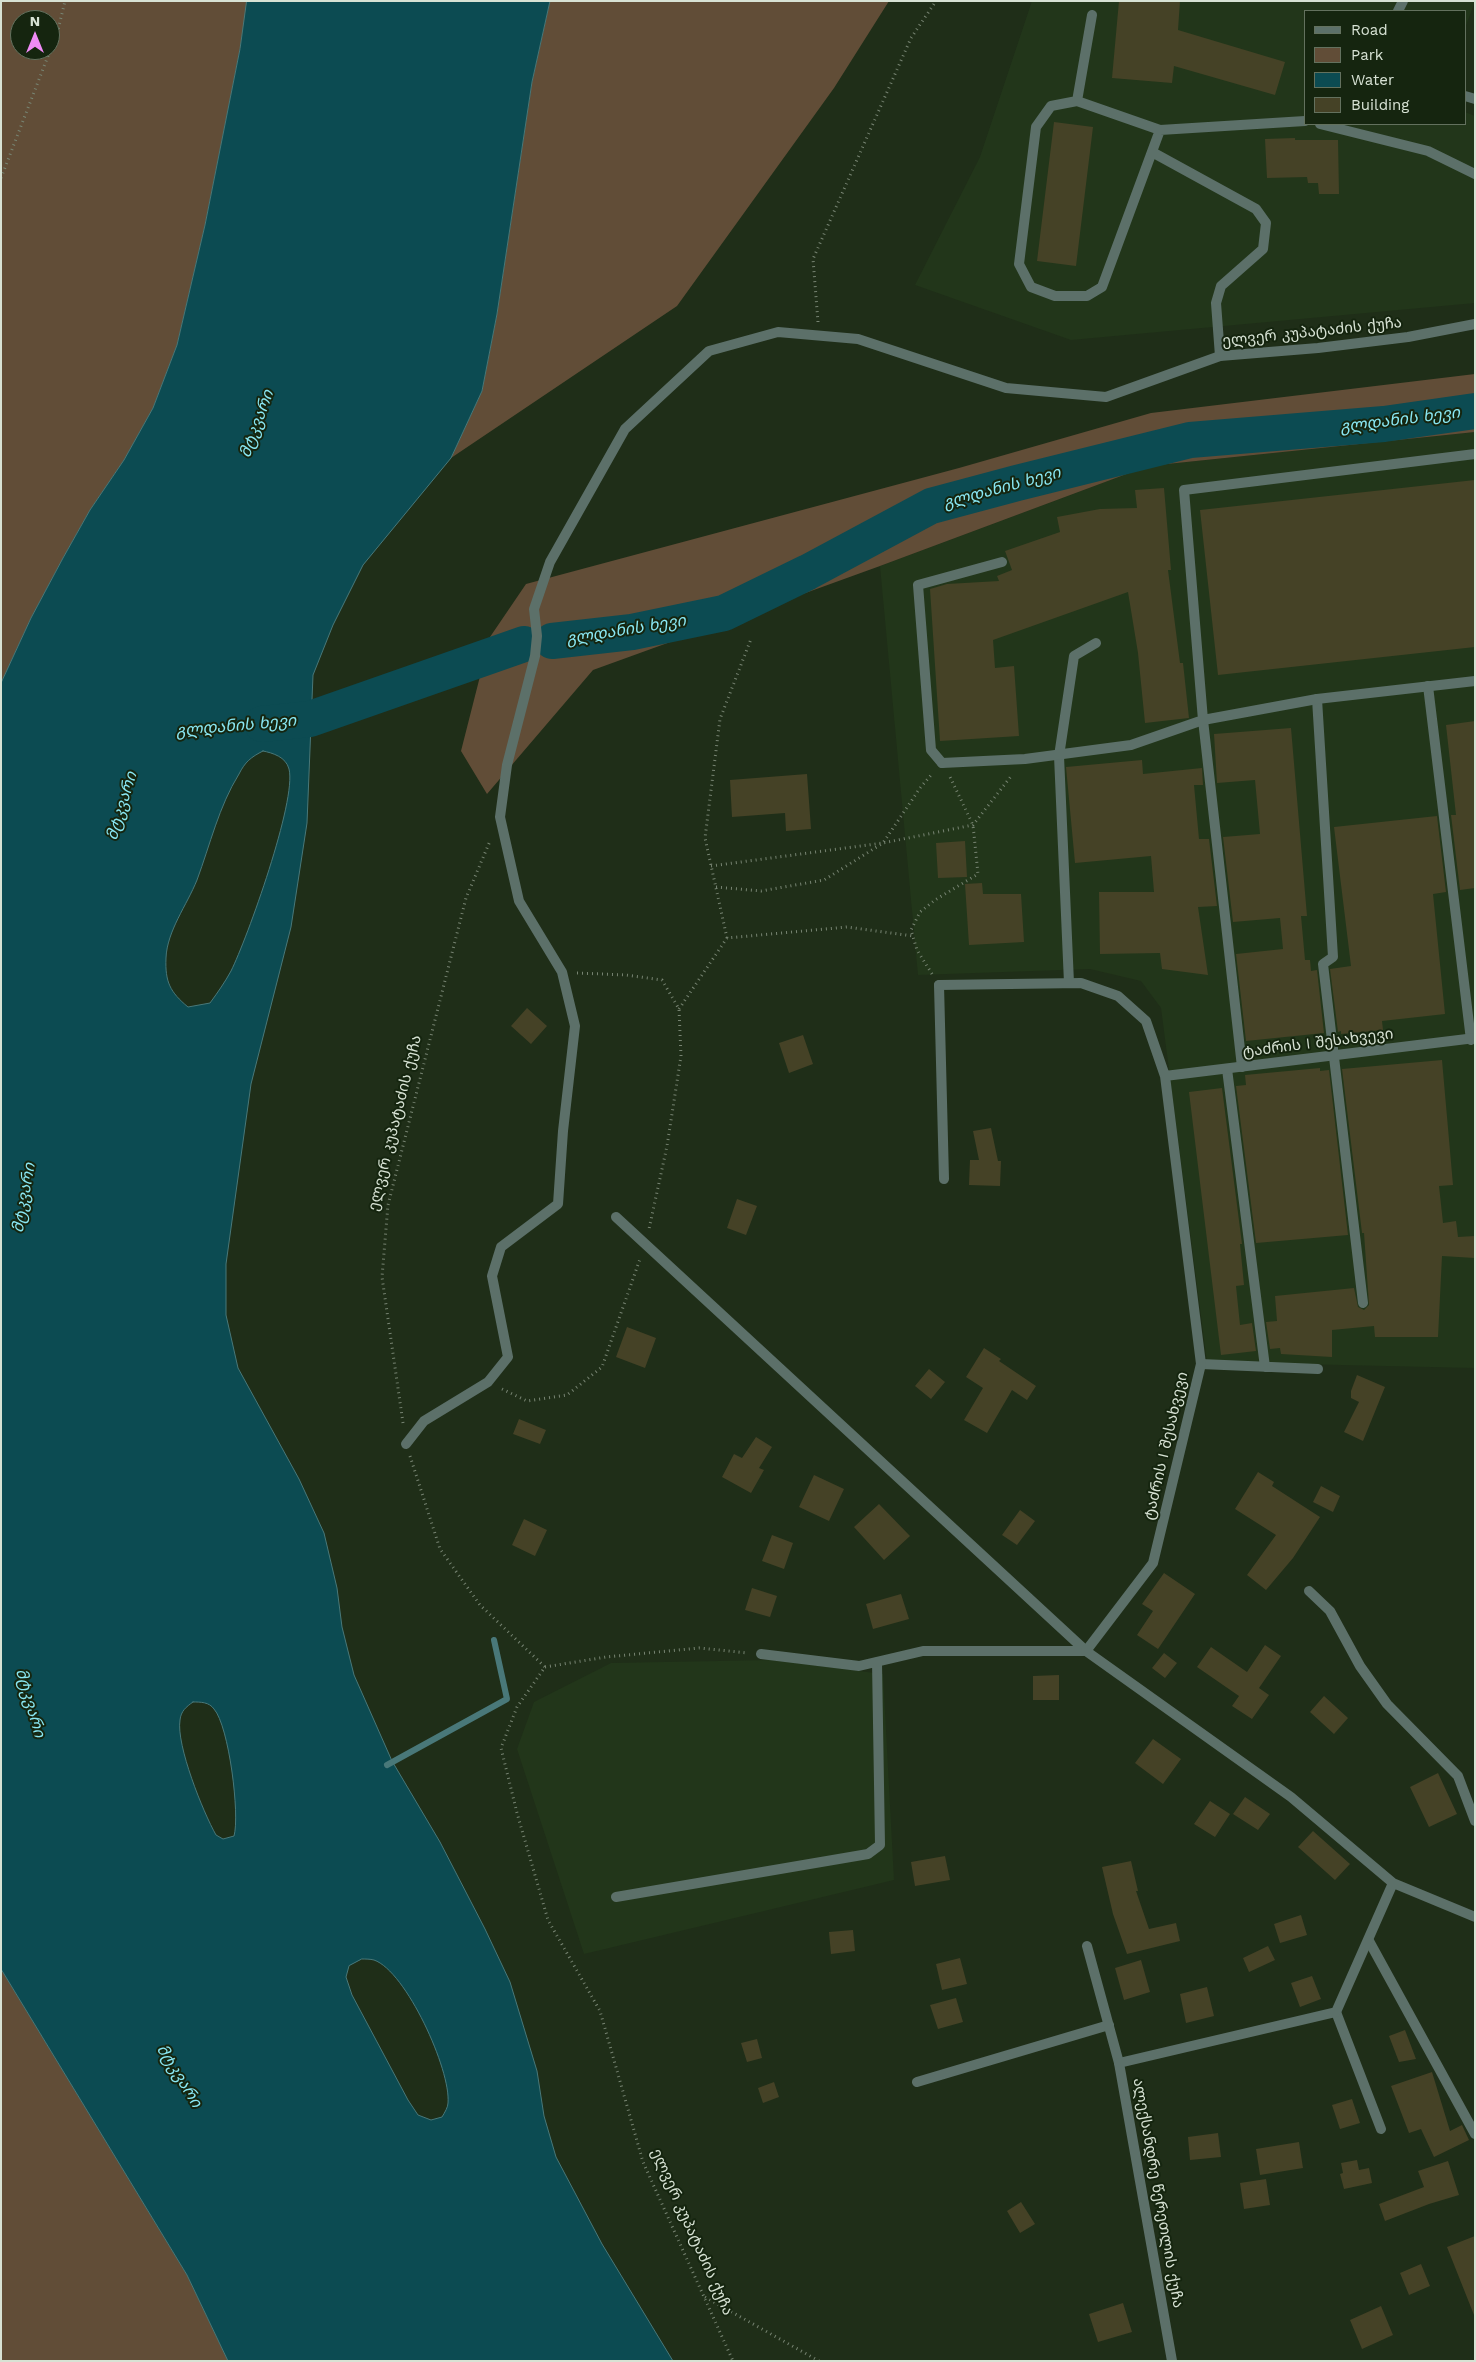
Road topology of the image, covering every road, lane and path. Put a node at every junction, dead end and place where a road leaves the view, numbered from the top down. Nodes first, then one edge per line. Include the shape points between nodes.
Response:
1 (65, 1) edge
2 (936, 1) edge
3 (1092, 15) dead end
4 (1077, 101) junction
5 (1304, 121) edge
6 (1324, 125) edge
7 (1160, 130) junction
8 (1152, 152) junction
9 (1475, 174) edge
10 (1, 178) edge
11 (1475, 324) edge
12 (819, 336) junction
13 (1220, 356) junction
14 (1475, 454) edge
15 (1002, 562) dead end
16 (751, 639) dead end
17 (1096, 643) dead end
18 (1475, 681) edge
19 (1428, 686) junction
20 (1317, 699) junction
21 (1203, 720) junction
22 (1059, 756) junction
23 (1025, 759) junction
24 (942, 763) junction
25 (500, 818) junction
26 (973, 825) junction
27 (884, 843) junction
28 (711, 866) junction
29 (716, 887) junction
30 (913, 936) junction
31 (727, 938) junction
32 (562, 972) junction
33 (1069, 983) junction
34 (939, 985) junction
35 (679, 1009) junction
36 (1473, 1039) edge
37 (1334, 1056) junction
38 (1242, 1067) junction
39 (1227, 1069) junction
40 (1165, 1076) junction
41 (944, 1179) dead end
42 (616, 1217) dead end
43 (646, 1244) junction
44 (1363, 1303) dead end
45 (1201, 1364) junction
46 (1265, 1367) junction
47 (1318, 1369) dead end
48 (488, 1382) junction
49 (406, 1444) junction
50 (1309, 1591) dead end
51 (1086, 1652) junction
52 (761, 1654) joint
53 (877, 1662) junction
54 (545, 1667) junction
55 (1475, 1821) edge
56 (1393, 1883) junction
57 (616, 1897) dead end
58 (1475, 1917) edge
59 (1369, 1941) junction
60 (1087, 1946) dead end
61 (1336, 2012) junction
62 (1108, 2025) junction
63 (1119, 2063) junction
64 (917, 2082) dead end
65 (1381, 2129) dead end
66 (1475, 2134) edge
67 (704, 2297) junction
68 (733, 2361) edge
69 (819, 2361) edge
70 (1172, 2361) edge

1 - 10 path via 58,30
2 - 12 path via 911,38 814,258
3 - 4 street
4 - 7 street
4 - 8 street via 1051,106 1036,127 1019,264 1031,287 1055,296 1087,296 1102,287
5 - 7 street
6 - 9 street via 1428,151
7 - 8 street
8 - 13 street via 1256,209 1266,223 1263,249 1221,286 1216,303
11 - 13 street, ელვერ კუპატაძის ქუჩა via 1408,337
12 - 13 street, ელვერ კუპატაძის ქუჩა via 858,339 1006,388 1106,397
12 - 25 street, ელვერ კუპატაძის ქუჩა via 778,332 709,352 625,429 550,562 534,609 537,636 534,656 507,765
14 - 21 street via 1184,490
15 - 24 street via 918,585 931,750
16 - 28 path via 720,719 705,838
17 - 22 street via 1074,656
18 - 19 street
19 - 20 street
19 - 36 street
20 - 21 street
20 - 37 street via 1333,957 1323,964
21 - 22 street via 1131,745
21 - 38 street
22 - 23 street
22 - 33 street
23 - 24 street
23 - 26 path
24 - 26 path
24 - 27 path via 920,788
25 - 32 street, ელვერ კუპატაძის ქუჩა via 519,901
25 - 49 path, ელვერ კუპატაძის ქუჩა via 466,898 388,1205 382,1277
26 - 27 path
26 - 30 path via 978,874 920,912 911,930
27 - 28 path
27 - 29 path via 824,880 761,891
28 - 29 path
29 - 31 path
30 - 31 path via 847,927
30 - 34 path via 917,950
31 - 35 path
32 - 35 path via 662,980
32 - 48 street, ელვერ კუპატაძის ქუჩა via 575,1026 558,1204 501,1247 492,1276 508,1357
33 - 34 street, ტაძრის I შესახვევი
33 - 40 street, ტაძრის I შესახვევი via 1081,983 1118,996 1146,1021
34 - 41 street
35 - 43 path via 682,1056
36 - 37 street, ტაძრის I შესახვევი
37 - 38 street, ტაძრის I შესახვევი
37 - 44 street
38 - 39 street, ტაძრის I შესახვევი
39 - 40 street, ტაძრის I შესახვევი
39 - 46 street
40 - 45 street, ტაძრის I შესახვევი
42 - 43 street
43 - 48 path via 602,1367 567,1395 527,1401
43 - 51 street
45 - 46 street
45 - 51 street, ტაძრის I შესახვევი via 1153,1563
46 - 47 street
48 - 49 street, ელვერ კუპატაძის ქუჩა via 424,1421
49 - 54 path, ელვერ კუპატაძის ქუჩა via 440,1549 480,1604
50 - 55 street via 1330,1611 1360,1666 1387,1704 1458,1776
51 - 53 street via 923,1652
51 - 56 street via 1291,1797
52 - 53 street via 859,1666
52 - 54 path via 699,1648
53 - 57 street via 880,1845 868,1854
54 - 67 path, ელვერ კუპატაძის ქუჩა via 517,1707 501,1748 517,1813 548,1920 600,2011 642,2162
56 - 58 street
56 - 59 street
59 - 61 street
59 - 66 street
60 - 62 street
61 - 63 street, ალექსანდრე წერეთლის ქუჩა
61 - 65 street
62 - 63 street
62 - 64 street
63 - 70 street, ალექსანდრე წერეთლის ქუჩა
67 - 68 path, ელვერ კუპატაძის ქუჩა
67 - 69 path

